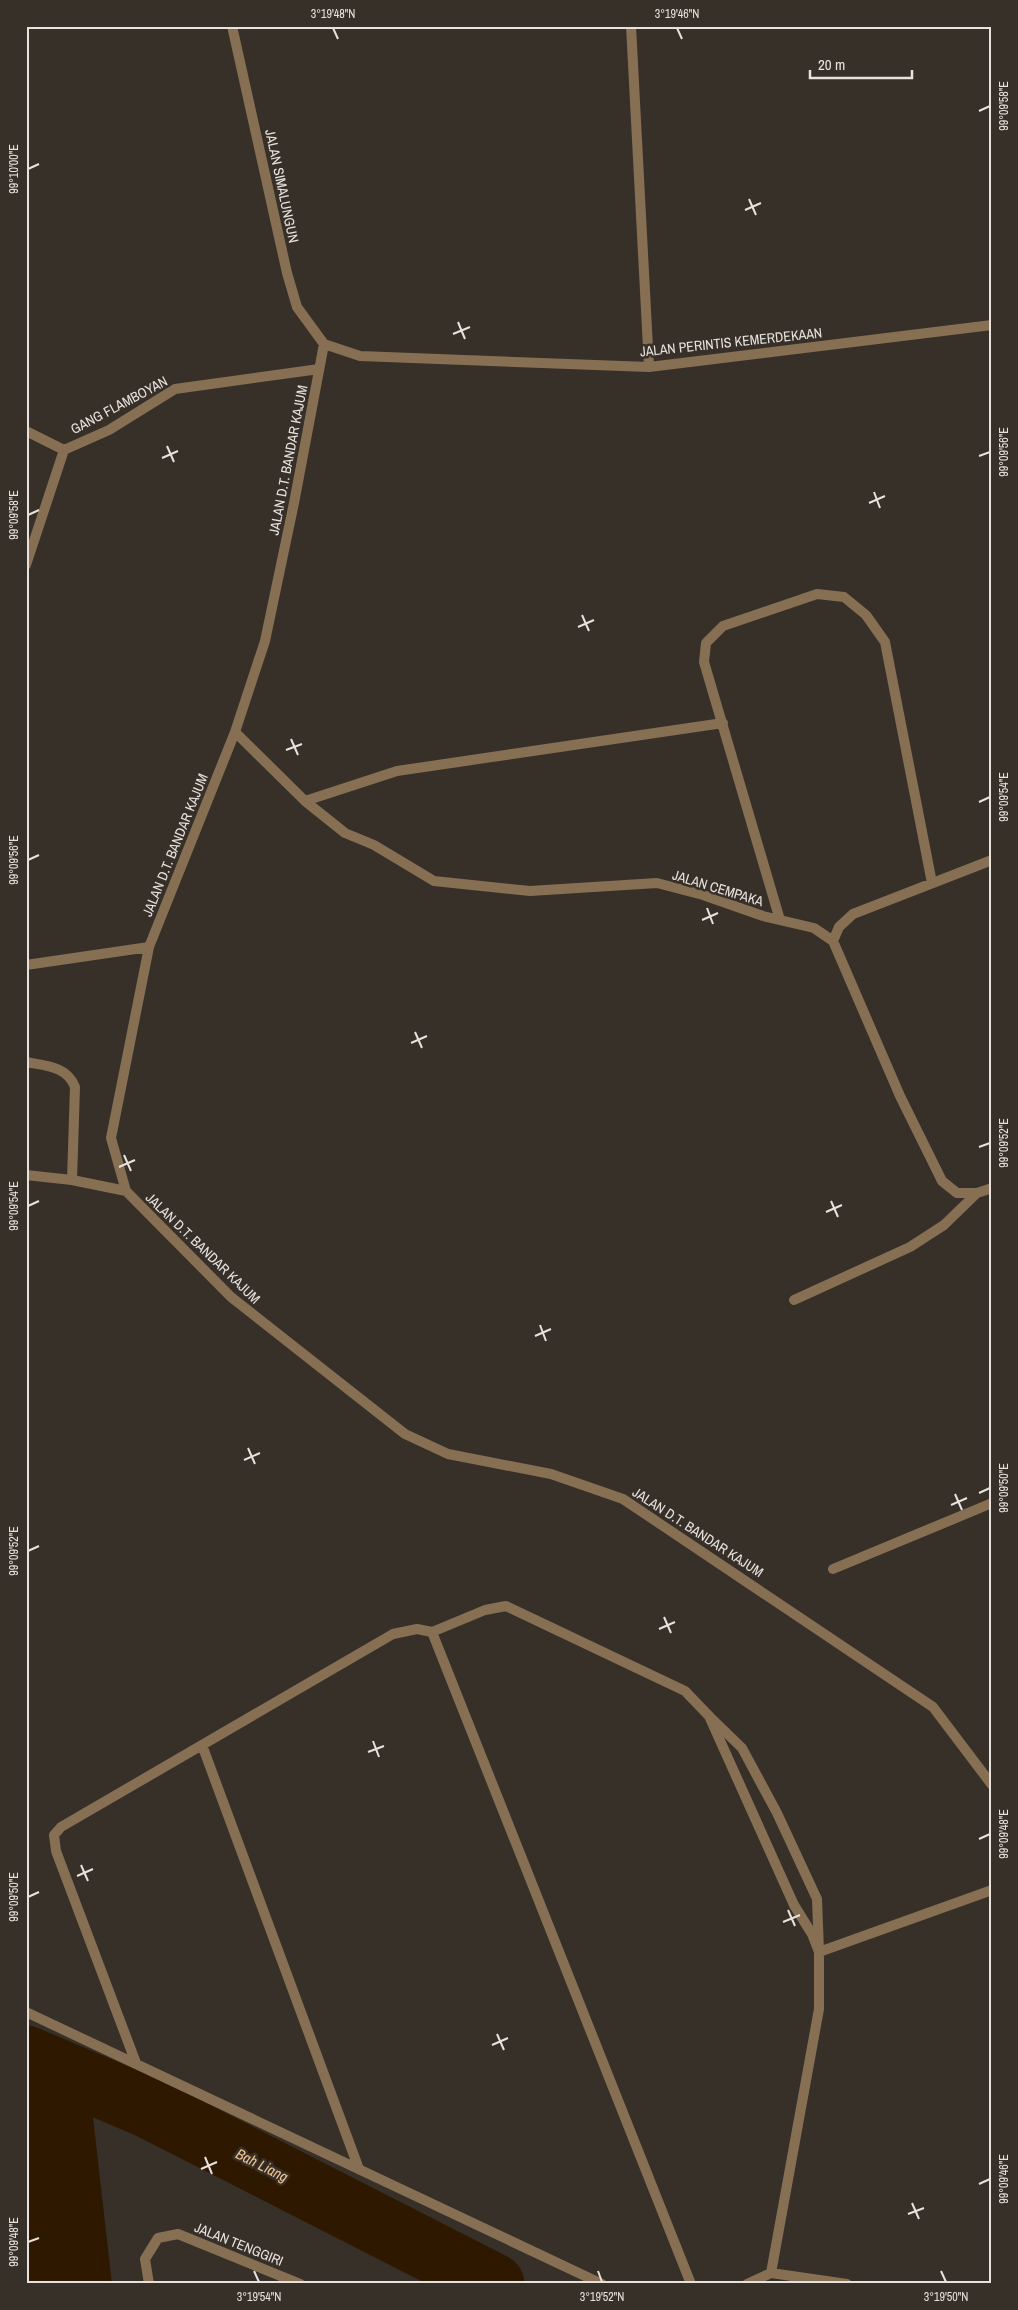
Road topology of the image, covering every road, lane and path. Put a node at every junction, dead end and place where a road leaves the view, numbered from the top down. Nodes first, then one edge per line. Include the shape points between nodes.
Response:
1 (232, 26) edge
2 (631, 26) edge
3 (992, 325) edge
4 (324, 344) junction
5 (649, 367) junction
6 (319, 369) junction
7 (26, 431) edge
8 (64, 450) junction
9 (26, 565) edge
10 (724, 723) junction
11 (235, 732) junction
12 (305, 801) junction
13 (992, 860) edge
14 (932, 884) junction
15 (780, 920) junction
16 (833, 942) junction
17 (149, 947) junction
18 (26, 965) edge
19 (26, 1062) edge
20 (26, 1174) edge
21 (72, 1180) junction
22 (992, 1188) edge
23 (126, 1191) junction
24 (977, 1193) junction
25 (794, 1300) dead end
26 (992, 1503) edge
27 (833, 1569) dead end
28 (432, 1632) junction
29 (709, 1716) junction
30 (202, 1745) junction
31 (992, 1785) edge
32 (992, 1890) edge
33 (819, 1952) junction
34 (26, 2012) edge
35 (136, 2063) junction
36 (359, 2169) junction
37 (770, 2273) junction
38 (149, 2284) edge
39 (300, 2284) edge
40 (602, 2284) edge
41 (691, 2284) edge
42 (747, 2284) edge
43 (847, 2284) edge

1 - 4 street, JALAN SIMALUNGUN via 287,274 297,307
2 - 5 street
3 - 5 street, JALAN PERINTIS KEMERDEKAAN
4 - 5 street, JALAN PERINTIS KEMERDEKAAN via 360,356
4 - 6 street, JALAN D.T. BANDAR KAJUM
6 - 8 street, GANG FLAMBOYAN via 175,389 109,430
6 - 11 street, JALAN D.T. BANDAR KAJUM via 266,642
7 - 8 street, GANG FLAMBOYAN
8 - 9 street
10 - 12 street via 397,772
10 - 14 street via 704,662 706,643 723,626 817,594 844,597 866,615 885,642
10 - 15 street
11 - 12 street, JALAN CEMPAKA
11 - 17 street, JALAN D.T. BANDAR KAJUM
12 - 15 street, JALAN CEMPAKA via 345,833 374,845 434,881 530,891 656,884 703,895
13 - 14 street
14 - 16 street via 853,914 839,927
15 - 16 street, JALAN CEMPAKA via 814,928
16 - 24 street via 900,1096 942,1181 957,1193
17 - 18 street
17 - 23 street, JALAN D.T. BANDAR KAJUM via 110,1138
19 - 21 street via 61,1069 71,1076 75,1087
20 - 21 street
21 - 23 street
22 - 24 street
23 - 31 street, JALAN D.T. BANDAR KAJUM via 230,1297 405,1434 448,1454 551,1474 623,1499 933,1707
24 - 25 street via 944,1225 910,1247
26 - 27 street
28 - 29 street via 486,1610 506,1606 685,1691
28 - 30 street via 417,1629 393,1634
28 - 41 street
29 - 33 street via 794,1905
29 - 33 street via 742,1748 817,1899
30 - 35 street via 61,1827 54,1835 56,1851
30 - 36 street
32 - 33 street
33 - 37 street via 819,2009
34 - 35 street
35 - 36 street
36 - 40 street
37 - 42 street
37 - 43 street
38 - 39 street, JALAN TENGGIRI via 145,2259 158,2238 178,2234

